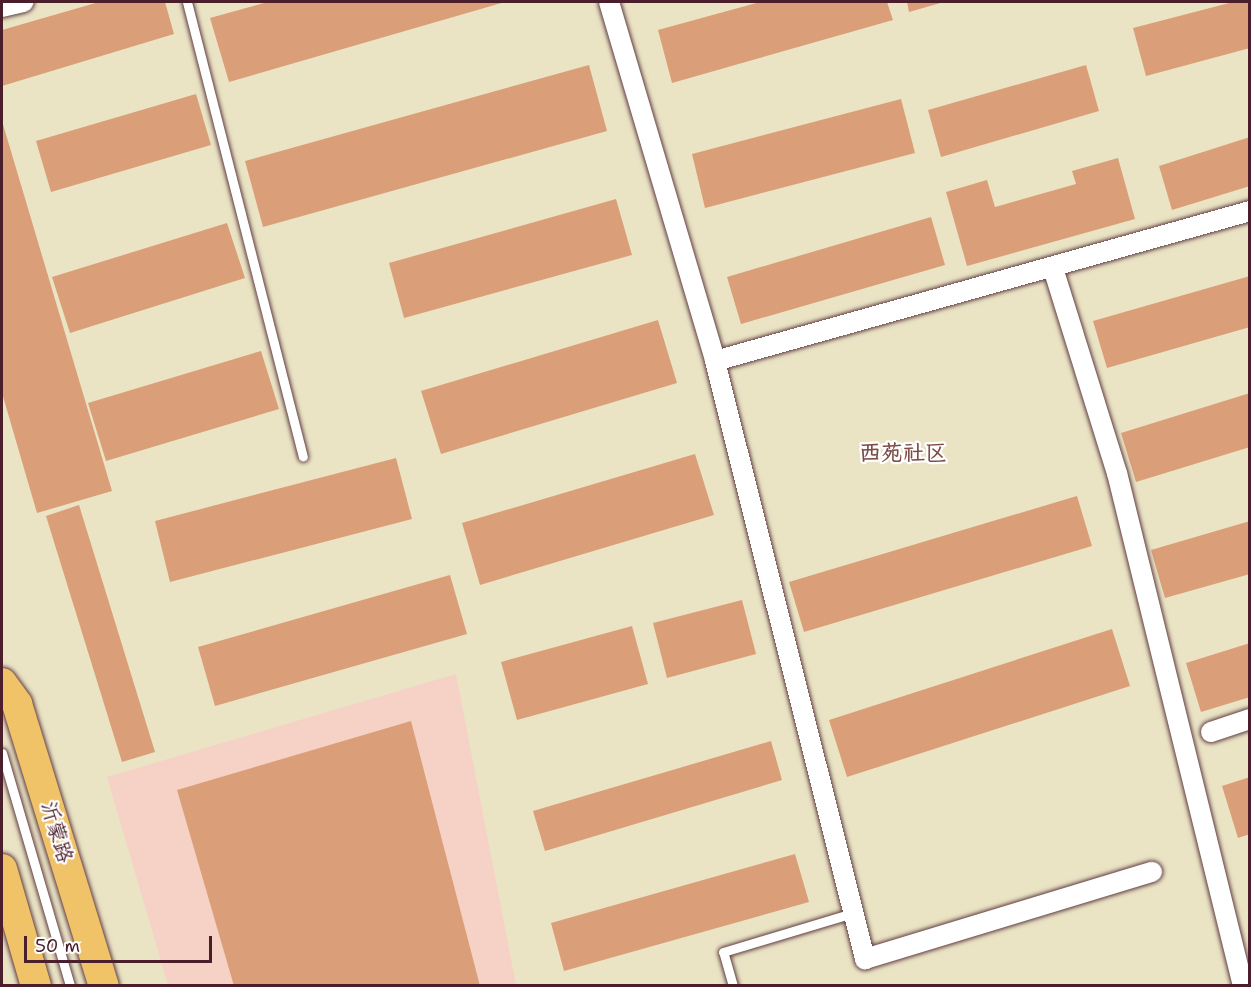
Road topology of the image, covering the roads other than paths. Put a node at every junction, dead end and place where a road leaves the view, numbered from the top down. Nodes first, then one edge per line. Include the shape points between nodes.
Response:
1 (23, 2) edge
2 (187, 2) edge
3 (609, 2) edge
4 (2, 8) edge
5 (1250, 211) edge
6 (1053, 268) junction
7 (716, 361) junction
8 (303, 456) dead end
9 (2, 683) edge
10 (1250, 719) edge
11 (1211, 732) dead end
12 (2, 753) edge
13 (2, 869) edge
14 (1152, 872) dead end
15 (853, 913) junction
16 (36, 986) edge
17 (70, 986) edge
18 (104, 986) edge
19 (733, 986) edge
20 (1243, 986) edge

1 - 4 street
2 - 8 lane
3 - 7 street
5 - 6 street
6 - 7 street
6 - 20 street via 1117,473
7 - 15 street
9 - 18 main road, 沂蒙路 via 17,704
10 - 11 street
12 - 17 lane
13 - 16 main road
14 - 15 street via 865,959
15 - 19 lane via 723,952

